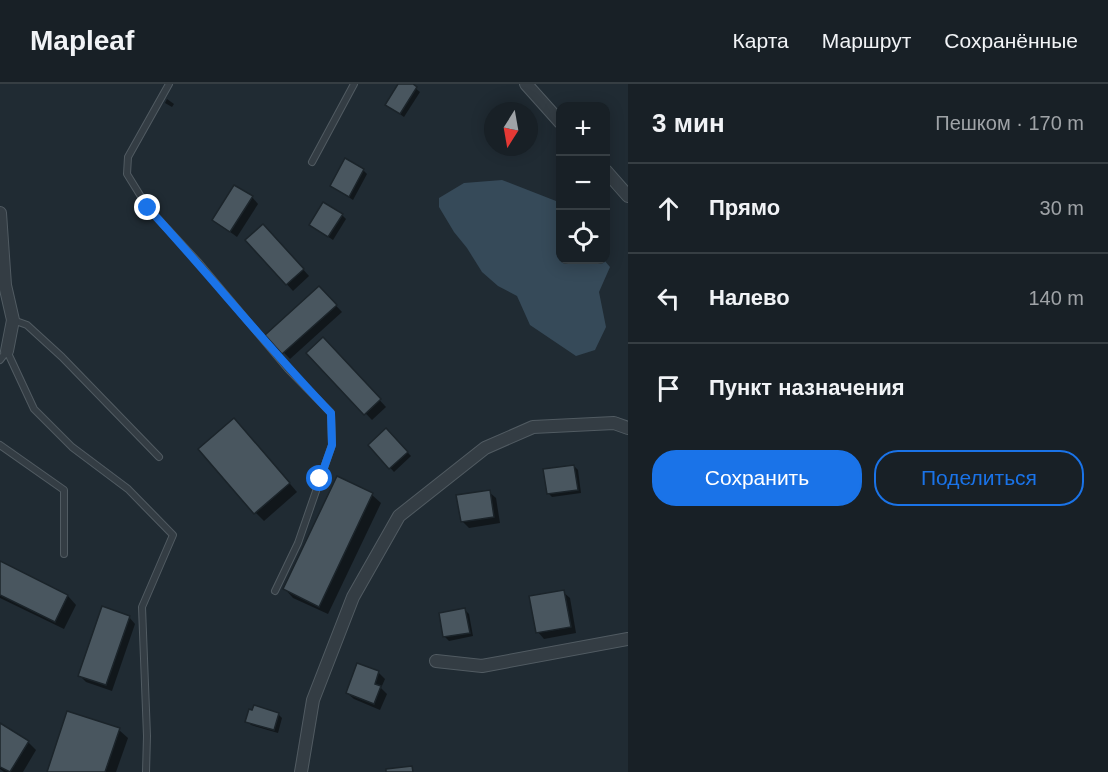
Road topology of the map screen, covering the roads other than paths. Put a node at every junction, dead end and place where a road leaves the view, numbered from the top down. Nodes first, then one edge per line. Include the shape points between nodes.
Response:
1 (169, 84) edge
2 (354, 84) edge
3 (526, 84) edge
4 (556, 117) edge
5 (312, 162) dead end
6 (610, 176) edge
7 (628, 196) edge
8 (0, 213) edge
9 (14, 320) junction
10 (3, 355) edge
11 (628, 428) edge
12 (0, 445) edge
13 (159, 458) dead end
14 (64, 554) dead end
15 (275, 591) dead end
16 (628, 639) edge
17 (436, 661) dead end
18 (146, 772) edge
19 (301, 772) edge

1 - 15 lane via 128,157 126,174 148,208 331,413 332,445 298,543
2 - 5 lane
3 - 4 street
6 - 7 street
8 - 9 street via 5,285
9 - 10 street
9 - 13 lane via 27,325 62,357
10 - 18 lane via 34,409 72,447 128,489 174,535 142,607
11 - 19 street via 614,423 533,427 485,448 399,516 353,597 313,700
12 - 14 lane via 64,490
16 - 17 street via 482,666

